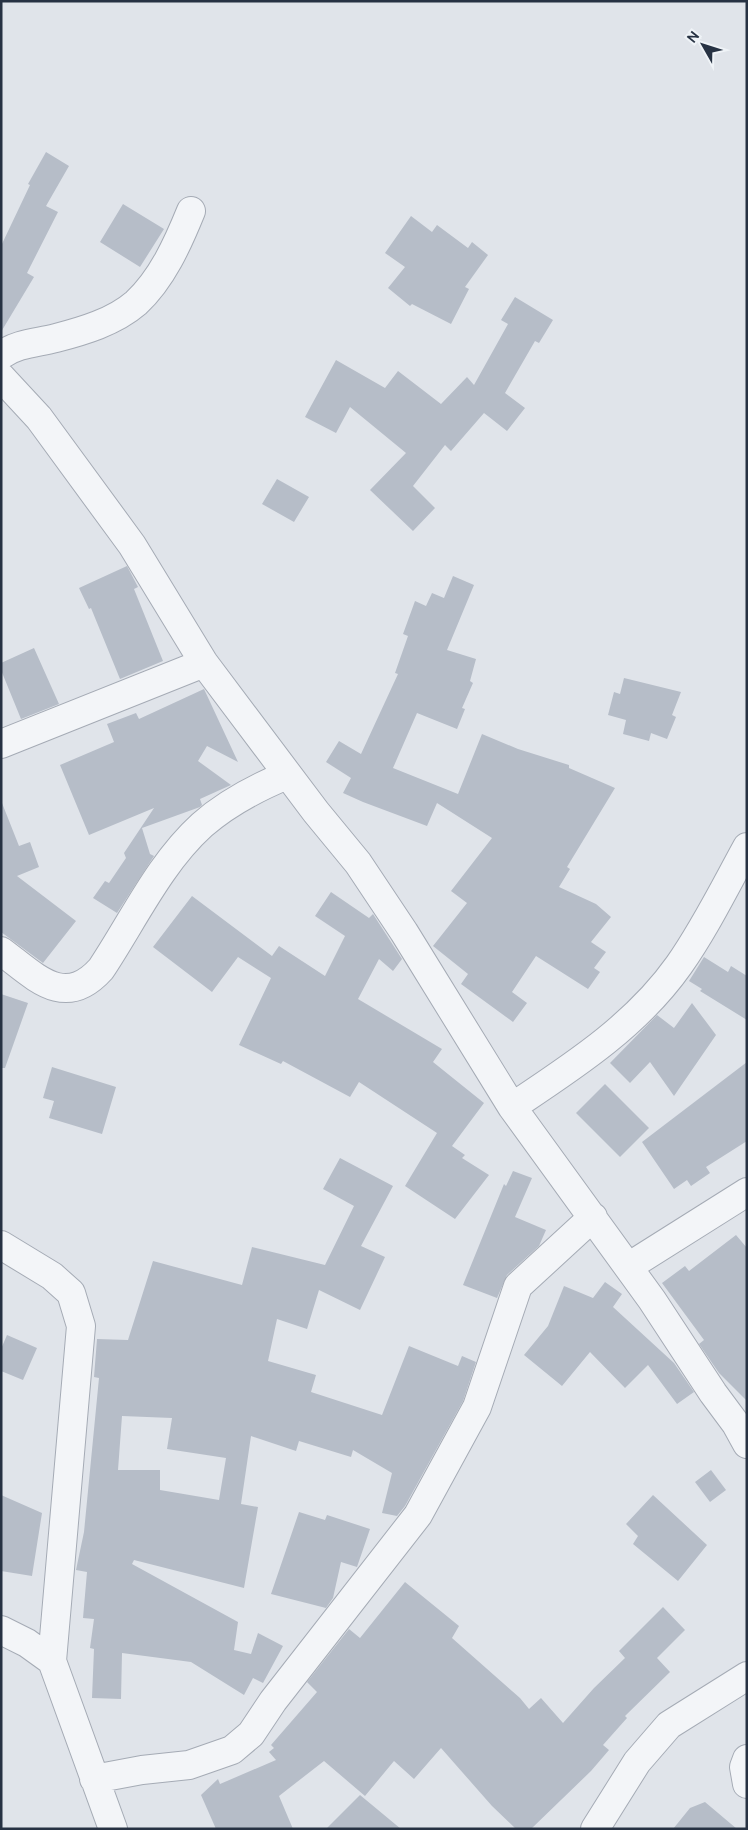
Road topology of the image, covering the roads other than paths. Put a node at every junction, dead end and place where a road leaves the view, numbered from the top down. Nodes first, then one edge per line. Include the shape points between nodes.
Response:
1 (191, 211) dead end
2 (1, 354) edge
3 (1, 377) edge
4 (204, 663) junction
5 (1, 744) edge
6 (287, 775) junction
7 (747, 847) edge
8 (1, 950) edge
9 (512, 1107) junction
10 (747, 1192) edge
11 (593, 1217) junction
12 (1, 1245) edge
13 (628, 1267) junction
14 (747, 1444) edge
15 (1, 1630) edge
16 (52, 1661) junction
17 (747, 1676) edge
18 (747, 1759) edge
19 (94, 1779) junction
20 (747, 1784) edge
21 (113, 1829) edge
22 (596, 1829) edge

1 - 2 street via 159,274 136,303 104,323 12,347
3 - 4 street via 39,418 132,545
4 - 5 street
4 - 6 street
6 - 8 street via 262,786 202,825 176,854 89,982 64,989 48,986
6 - 9 street via 358,863
7 - 9 street via 678,966 643,1007 584,1059
9 - 11 street
10 - 13 street
11 - 13 street
11 - 19 street via 518,1286 477,1407 418,1516 273,1701 251,1734 232,1750 189,1766
12 - 16 street via 52,1276 71,1293 81,1326
13 - 14 street
15 - 16 street
16 - 19 street
17 - 22 street via 670,1725 637,1762
18 - 20 street via 744,1767
19 - 21 street

